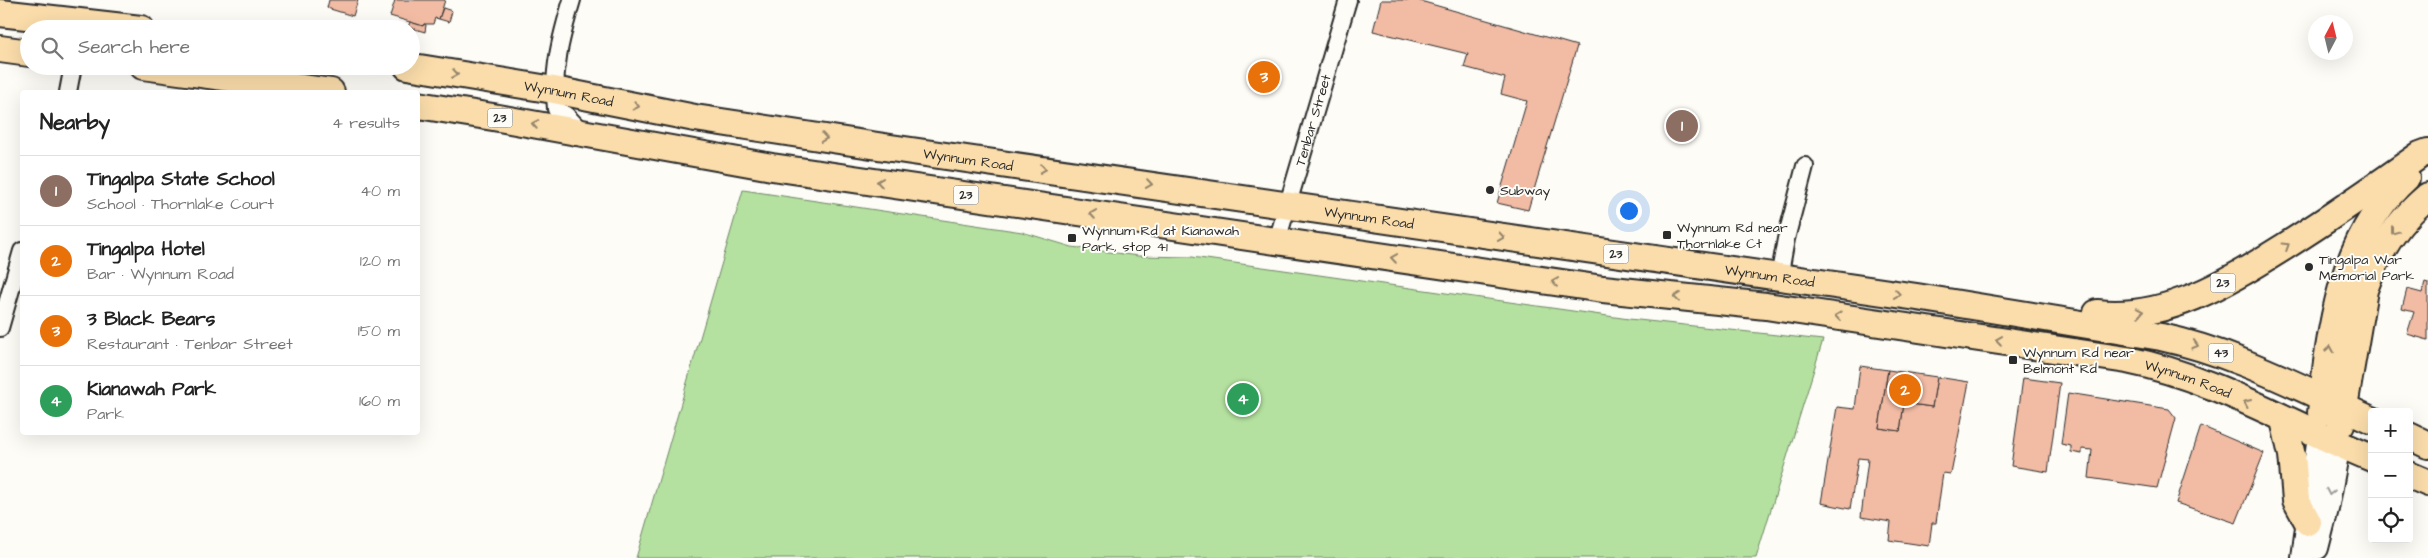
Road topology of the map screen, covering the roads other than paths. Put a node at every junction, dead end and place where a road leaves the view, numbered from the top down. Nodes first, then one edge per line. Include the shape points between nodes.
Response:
1 (572, 0) edge
2 (1348, 0) edge
3 (0, 13) edge
4 (62, 20) edge
5 (0, 50) edge
6 (20, 52) edge
7 (420, 68) edge
8 (71, 75) edge
9 (208, 75) edge
10 (68, 90) edge
11 (317, 90) edge
12 (554, 90) junction
13 (420, 105) edge
14 (583, 133) junction
15 (891, 148) junction
16 (2428, 152) edge
17 (2428, 160) edge
18 (1805, 166) dead end
19 (912, 187) junction
20 (2428, 196) edge
21 (1288, 204) junction
22 (1277, 241) junction
23 (20, 269) edge
24 (1779, 278) junction
25 (18, 287) edge
26 (1986, 308) junction
27 (0, 328) edge
28 (2333, 402) junction
29 (2368, 418) edge
30 (2284, 420) junction
31 (2413, 438) edge
32 (2329, 439) junction
33 (2428, 445) edge
34 (2368, 456) edge
35 (2413, 477) edge
36 (2428, 483) edge
37 (2308, 522) junction
38 (2302, 558) edge
39 (2312, 558) edge

1 - 12 street via 556,57
2 - 21 street, Tenbar Street
3 - 4 main road
5 - 6 main road
7 -> 12 main road, Wynnum Road / 23
8 - 10 street
9 - 11 main road
12 - 14 street via 556,109
12 -> 15 main road, Wynnum Road / 23 via 695,118
14 -> 13 main road, Wynnum Road / 23
19 -> 14 main road, Wynnum Road / 23 via 704,157
15 - 19 main road via 914,170
15 -> 21 main road, Wynnum Road / 23
26 -> 16 main road, 23 via 2046,308 2115,315 2144,312 2191,298 2269,257
28 -> 17 main road via 2337,306 2352,256 2390,194
18 - 24 street
22 -> 19 main road, Wynnum Road / 23
20 -> 28 main road via 2396,228 2370,273
21 - 22 street, Tenbar Street
21 -> 24 main road, Wynnum Road / 23
30 -> 22 main road, Wynnum Road / 23 via 2186,377 2126,360 1793,310 1603,289
23 - 25 street
24 -> 26 main road, Wynnum Road / 23
25 - 27 street
26 -> 28 main road, Wynnum Road / 43 via 2188,342 2241,361
28 - 29 main road, 43
28 - 32 main road
30 - 32 main road, Wynnum Road / 23
30 - 37 main road via 2292,455 2296,500
31 - 33 main road
32 - 34 main road, Wynnum Road
32 - 37 main road
32 -> 39 main road via 2321,538
35 - 36 main road
37 - 38 main road

